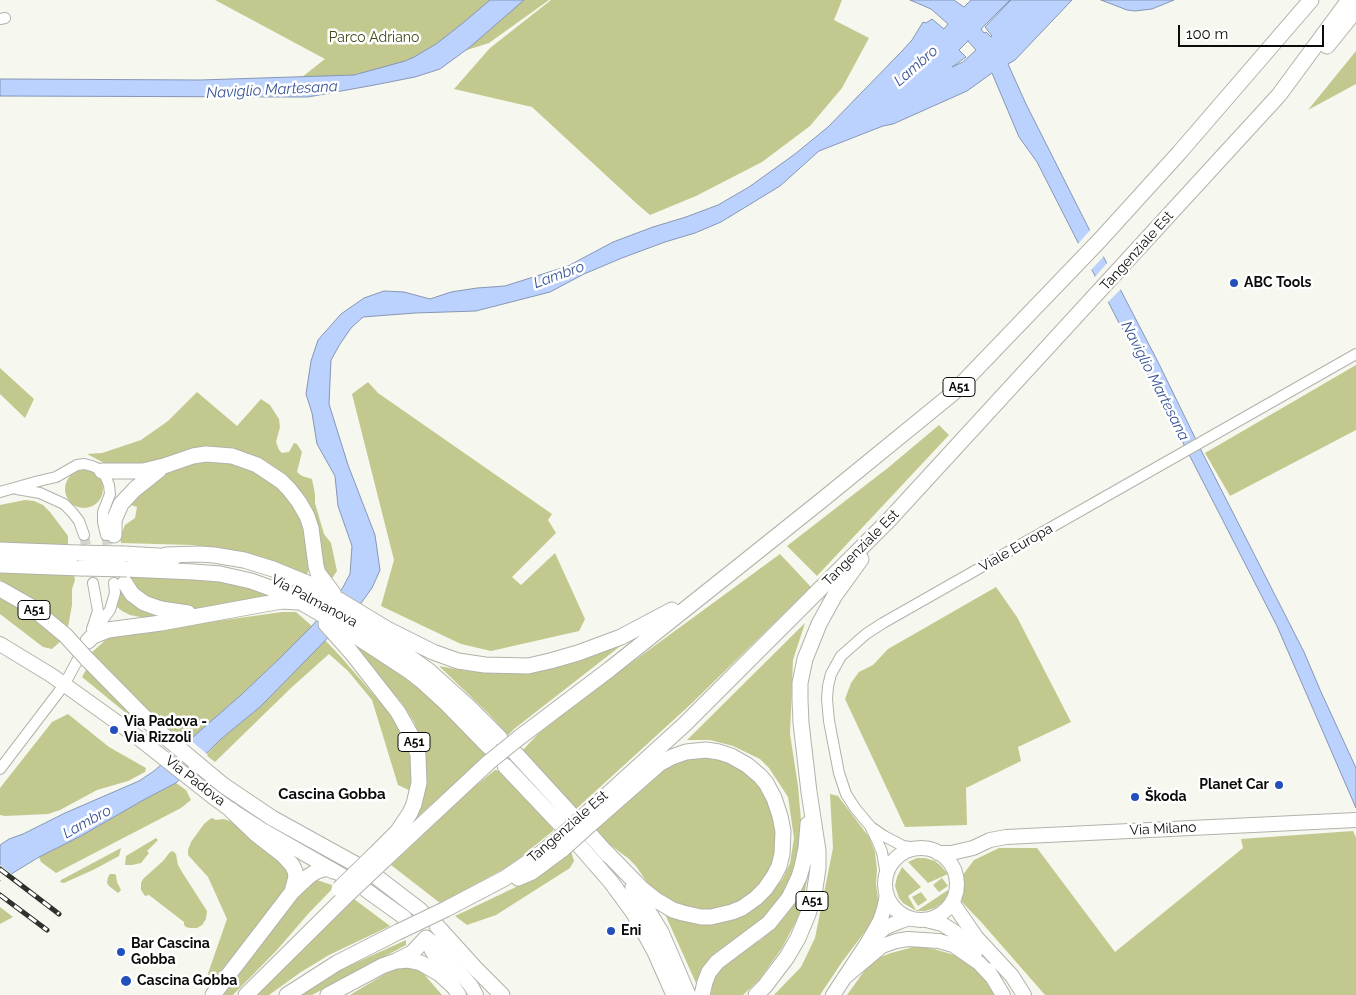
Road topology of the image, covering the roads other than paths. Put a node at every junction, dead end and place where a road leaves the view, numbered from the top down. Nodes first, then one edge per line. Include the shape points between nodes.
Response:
1 (1301, 0) edge
2 (1311, 0) edge
3 (1349, 0) edge
4 (1356, 10) edge
5 (1236, 87) junction
6 (1279, 95) junction
7 (1356, 354) edge
8 (164, 466) junction
9 (102, 471) junction
10 (1, 491) edge
11 (890, 520) junction
12 (84, 535) tunnel mouth
13 (110, 535) joint
14 (0, 550) edge
15 (71, 560) junction
16 (0, 565) edge
17 (122, 578) junction
18 (93, 583) tunnel mouth
19 (713, 587) junction
20 (0, 589) edge
21 (316, 597) junction
22 (217, 612) junction
23 (349, 625) junction
24 (87, 642) junction
25 (0, 644) edge
26 (64, 685) junction
27 (493, 749) junction
28 (516, 754) dead end
29 (505, 766) dead end
30 (0, 769) edge
31 (809, 792) junction
32 (231, 810) junction
33 (1356, 820) edge
34 (870, 826) junction
35 (577, 833) junction
36 (917, 848) junction
37 (973, 848) junction
38 (603, 849) junction
39 (938, 852) junction
40 (378, 858) junction
41 (357, 865) dead end
42 (886, 875) junction
43 (378, 878) dead end
44 (956, 880) junction
45 (341, 883) junction
46 (366, 890) dead end
47 (292, 892) junction
48 (887, 895) junction
49 (952, 902) junction
50 (420, 910) dead end
51 (405, 918) dead end
52 (910, 918) junction
53 (925, 920) junction
54 (437, 926) dead end
55 (424, 936) junction
56 (868, 942) junction
57 (396, 961) junction
58 (844, 978) junction
59 (993, 978) junction
60 (456, 990) edge
61 (474, 990) edge
62 (213, 995) edge
63 (246, 995) edge
64 (287, 995) edge
65 (328, 995) edge
66 (483, 995) edge
67 (502, 995) edge
68 (674, 995) edge
69 (688, 995) edge
70 (702, 995) edge
71 (756, 995) edge
72 (833, 995) edge
73 (1004, 995) edge
74 (1024, 995) edge

1 - 5 highway
2 - 5 highway, A51
3 - 6 highway, Tangenziale Est / A51
4 - 6 highway via 1327,47
5 - 19 highway, A51 via 1100,240 952,394
6 - 11 highway, Tangenziale Est / A51
7 - 34 street, Viale Europa via 883,623 841,656 828,686 829,721 843,788
8 - 9 highway via 143,471
8 - 13 highway via 121,504
8 - 21 highway via 199,454 222,454 251,462 277,477 296,498 306,516 320,577
9 - 10 street via 83,464 56,477
9 - 13 street via 110,485 103,512 103,522
10 - 12 street via 36,492 64,504 81,525
11 - 31 highway, A51 via 827,608 805,659 800,700
11 - 35 highway, Tangenziale Est / A51
14 - 15 highway, Via Palmanova
15 - 16 highway, Via Palmanova
15 - 17 highway, Via Palmanova, bridge
15 - 21 highway, Via Palmanova, bridge via 124,554 166,555 223,563 248,569
17 - 21 highway, Via Palmanova via 203,572
17 - 22 highway via 135,597 157,608
17 - 24 street via 110,610
18 - 24 street via 98,611
19 - 23 highway via 621,637 528,666 485,665 446,657 414,643
19 - 27 highway, A51, bridge via 520,737
20 - 41 highway, A51, bridge via 34,609 65,635 136,710 205,771 272,818
21 - 22 highway
21 - 23 highway, Via Palmanova
21 - 23 highway, A51
21 - 23 highway via 339,600
22 - 24 highway via 108,630 92,636
23 - 27 highway, Via Palmanova via 407,655 430,671 483,720
23 - 40 highway, A51 via 413,739 418,756 419,783 410,814
24 - 26 street
25 - 26 main road, Via Padova
26 - 30 street
26 - 32 main road, Via Padova
27 - 40 highway, A51
28 - 29 highway via 565,818
31 - 70 highway via 806,848 799,877 789,898 769,923 716,962 709,972
31 - 71 highway, A51 via 818,851 814,895 805,922 787,957
32 - 45 main road, Via Padova
32 - 47 highway via 292,865 296,877
33 - 37 main road, Via Milano via 1006,836
34 - 36 street, Viale Europa via 903,846
34 - 42 street, Viale Europa via 882,852
35 - 38 highway
35 - 38 highway via 656,766 686,752 706,750 732,756 760,776 774,798 783,831 778,866 765,888 742,908 711,917 673,910 656,900
35 - 64 highway, Tangenziale Est / A51, bridge via 494,884 337,963
35 - 68 highway via 633,912
36 - 39 main road
36 - 42 main road via 896,859
37 - 39 main road, Via Milano
37 - 44 main road via 962,860
38 - 69 highway via 632,885 660,932
39 - 44 main road via 951,864
40 - 45 highway, A51, bridge
42 - 48 main road
43 - 50 highway
44 - 49 main road
45 - 47 highway via 327,868 309,876
45 - 63 highway, A51 via 319,922
46 - 51 main road
47 - 62 highway
48 - 52 main road via 896,910
48 - 56 main road
49 - 53 main road via 942,913
49 - 74 main road
52 - 53 main road
52 - 56 main road via 886,927
53 - 59 main road via 956,932
54 - 67 highway
55 - 57 highway via 412,953
55 - 60 main road
55 - 61 main road via 437,945
56 - 58 main road
57 - 60 highway via 421,963 440,974
57 - 65 highway
58 - 59 main road via 882,946 908,940 953,945 979,963
58 - 72 main road
59 - 73 main road
61 - 66 main road

